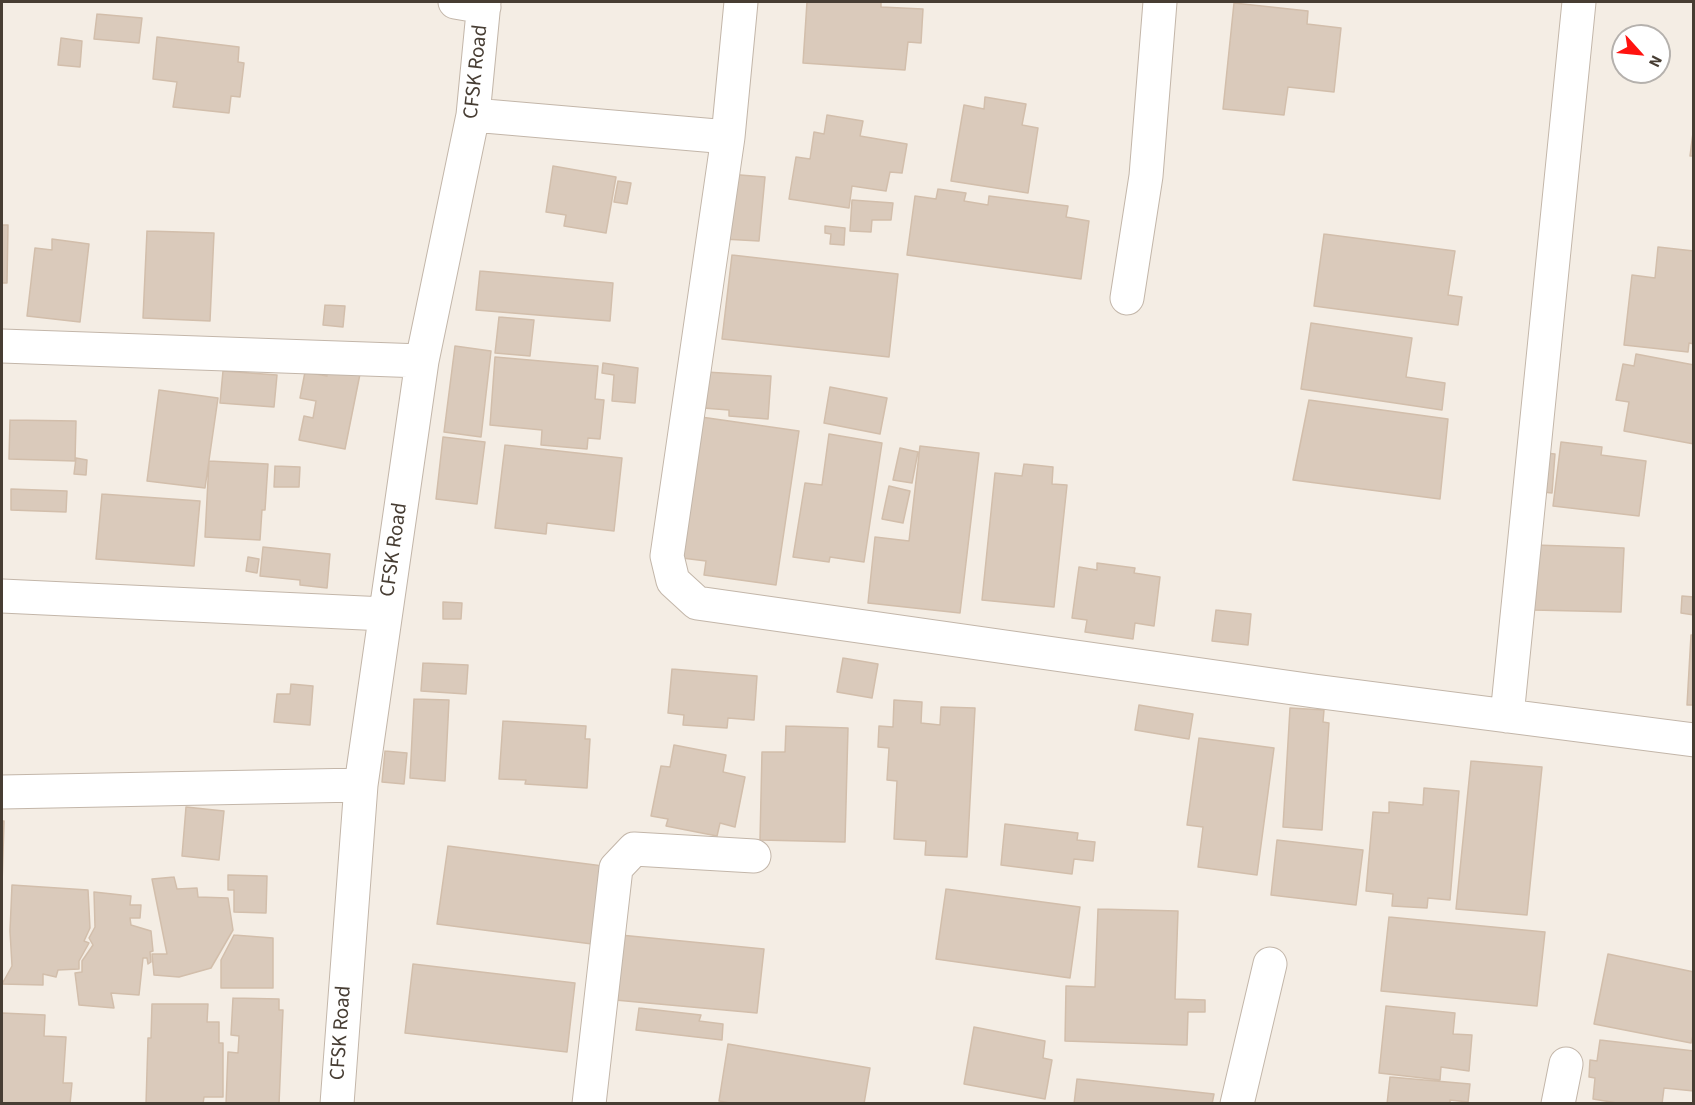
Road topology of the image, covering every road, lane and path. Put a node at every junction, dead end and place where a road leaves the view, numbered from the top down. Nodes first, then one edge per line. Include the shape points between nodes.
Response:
1 (741, 2) edge
2 (1160, 2) edge
3 (1579, 2) edge
4 (474, 3) edge
5 (473, 115) junction
6 (728, 137) junction
7 (1127, 298) dead end
8 (2, 346) edge
9 (422, 361) junction
10 (2, 596) edge
11 (385, 614) junction
12 (1507, 716) junction
13 (1694, 740) edge
14 (361, 785) junction
15 (2, 792) edge
16 (754, 856) dead end
17 (1270, 964) dead end
18 (1566, 1064) dead end
19 (337, 1104) edge
20 (589, 1104) edge
21 (1237, 1104) edge
22 (1558, 1104) edge

1 - 6 street
2 - 7 street via 1146,176
3 - 12 street
4 - 5 street, CFSK Road
5 - 6 street
5 - 9 street, CFSK Road
6 - 12 street via 667,556 673,581 698,603
8 - 9 street
9 - 11 street, CFSK Road
10 - 11 street
11 - 14 street, CFSK Road
12 - 13 street
14 - 15 street
14 - 19 street, CFSK Road
16 - 20 street via 634,849 616,868
17 - 21 street
18 - 22 street

